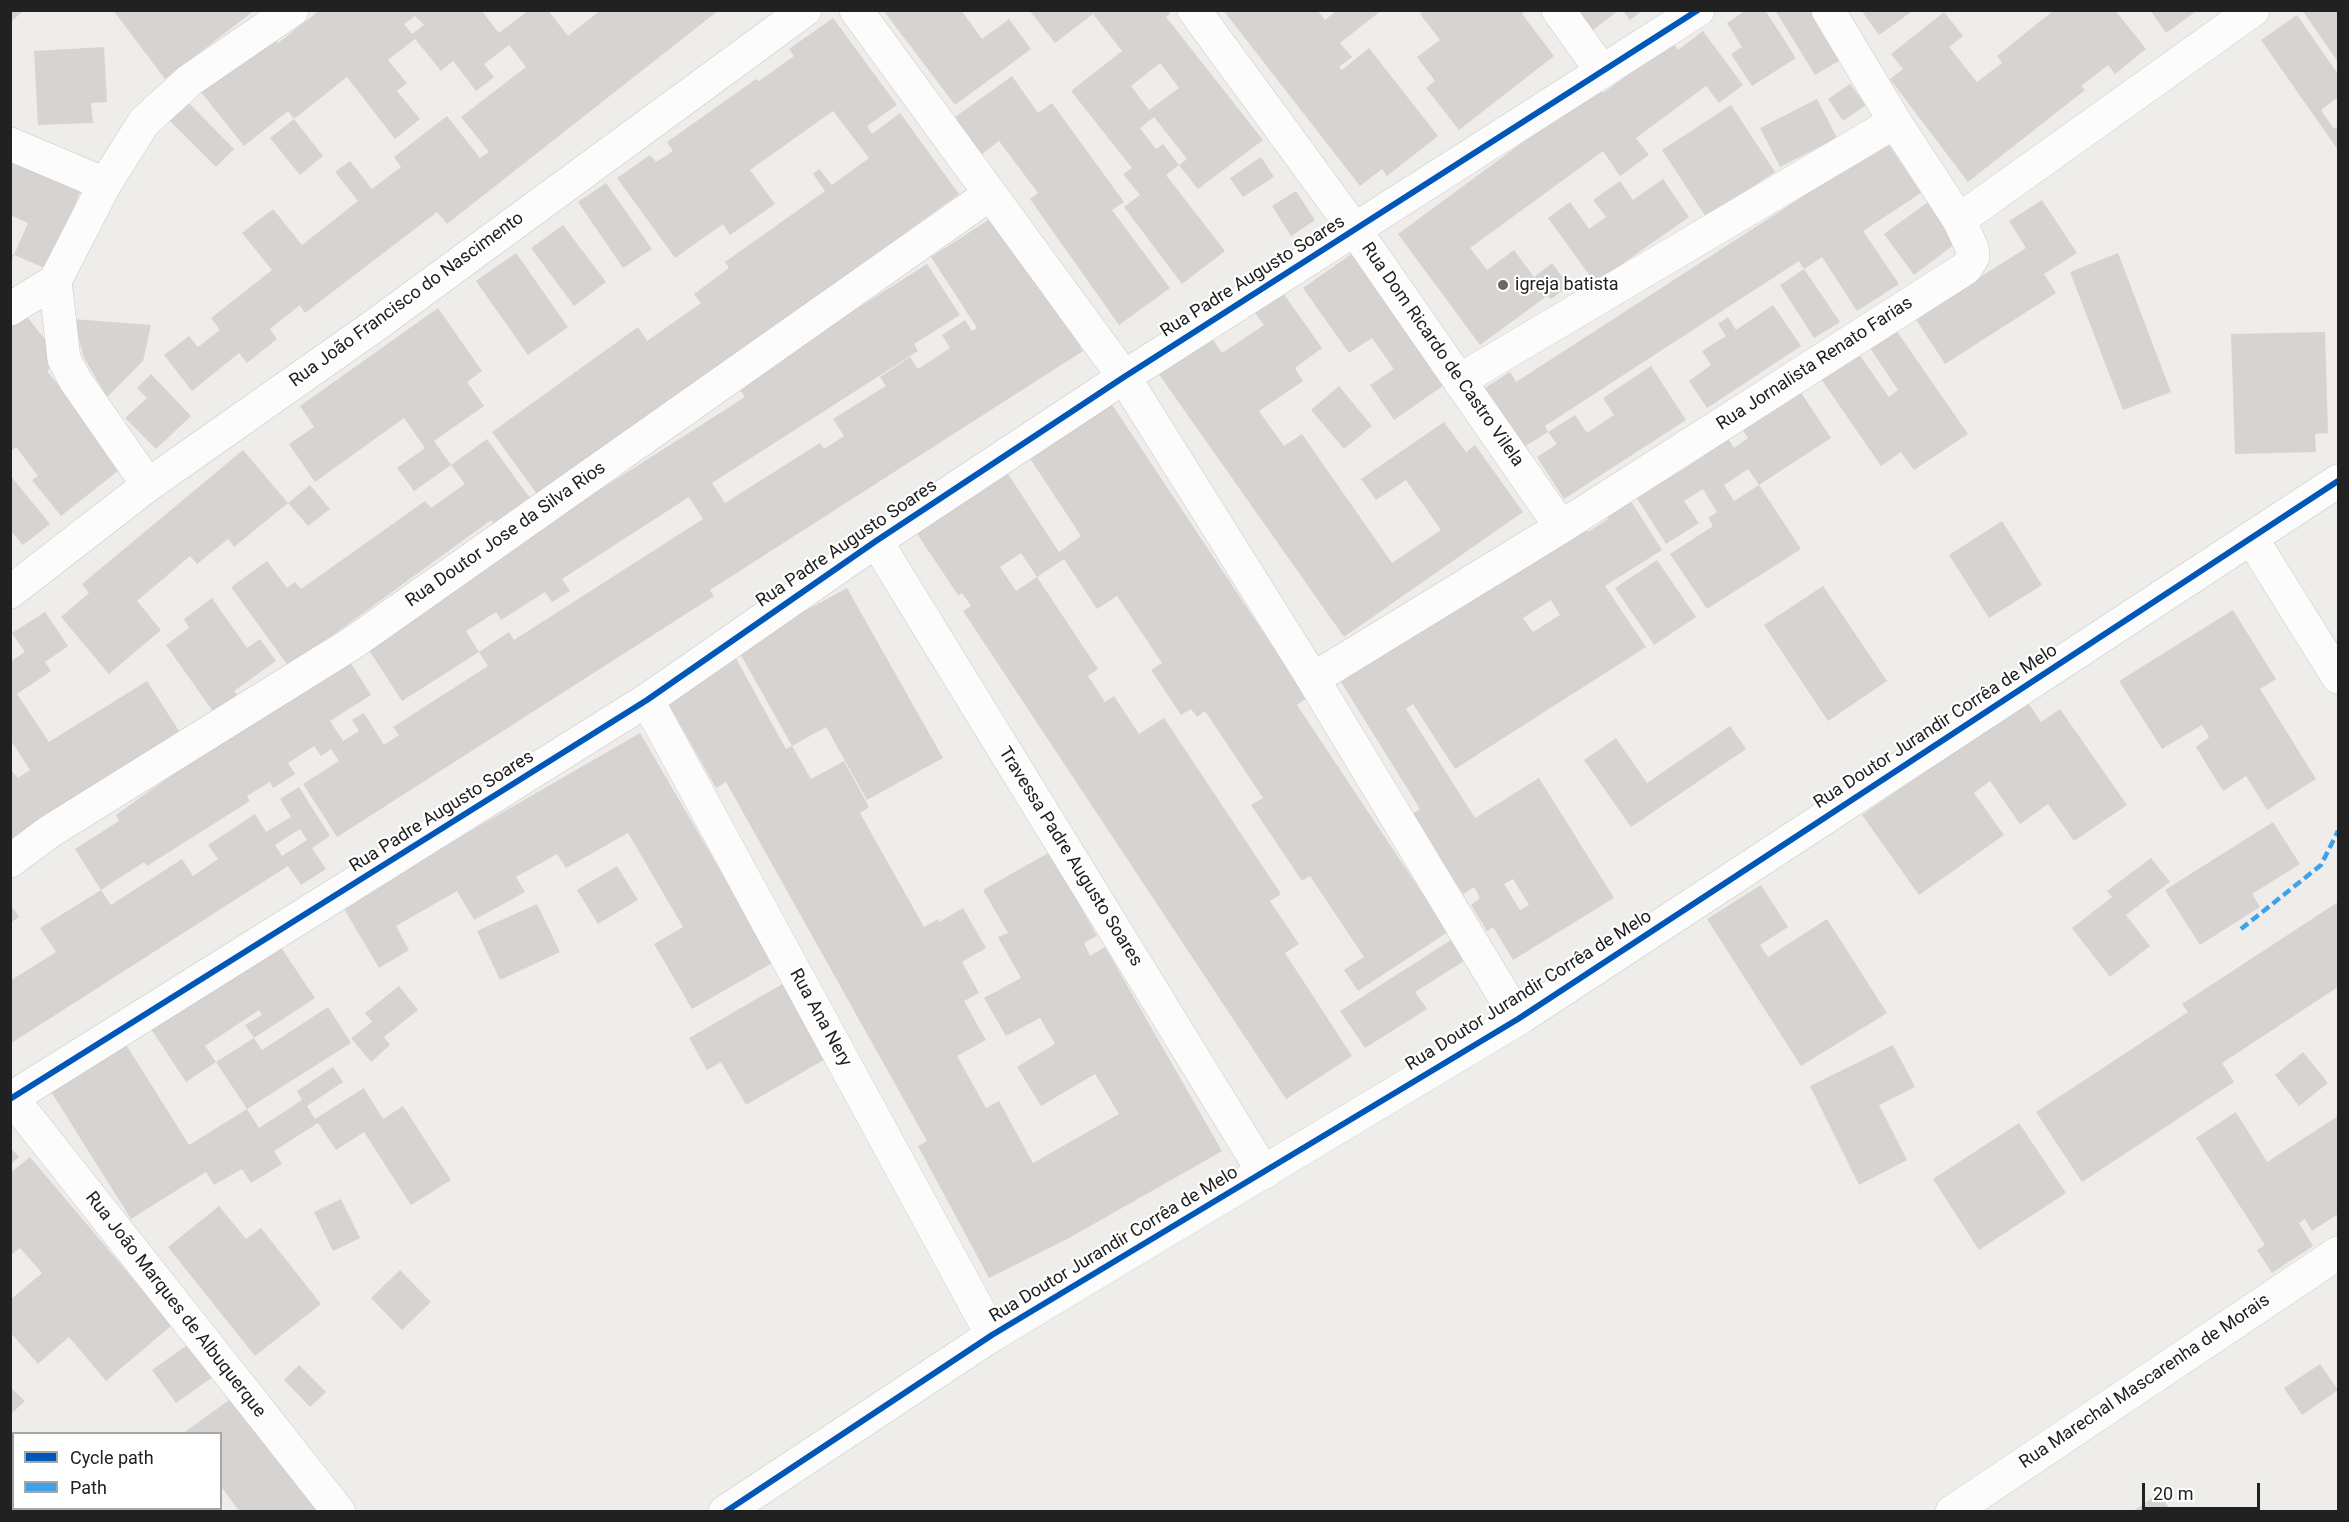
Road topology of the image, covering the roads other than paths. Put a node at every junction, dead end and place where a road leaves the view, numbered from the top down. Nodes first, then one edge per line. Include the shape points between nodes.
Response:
1 (292, 10) edge
2 (805, 10) edge
3 (856, 10) edge
4 (1194, 10) edge
5 (1558, 10) edge
6 (1698, 10) edge
7 (1828, 10) edge
8 (2253, 10) edge
9 (1602, 71) junction
10 (1895, 122) junction
11 (10, 144) edge
12 (105, 184) junction
13 (990, 194) junction
14 (1959, 220) junction
15 (1355, 230) junction
16 (55, 281) junction
17 (10, 309) edge
18 (1124, 377) junction
19 (1460, 380) junction
20 (2338, 481) edge
21 (148, 485) junction
22 (1561, 526) junction
23 (2252, 538) junction
24 (876, 541) junction
25 (10, 592) edge
26 (2338, 677) edge
27 (1313, 679) junction
28 (647, 700) junction
29 (10, 861) edge
30 (1518, 1019) junction
31 (11, 1099) edge
32 (1264, 1173) junction
33 (2338, 1252) edge
34 (992, 1335) junction
35 (1985, 1502) edge
36 (743, 1506) edge
37 (339, 1512) edge
38 (1952, 1512) edge

1 - 12 street via 190,80 144,122
2 - 21 street, Rua João Francisco do Nascimento via 384,319
3 - 13 street
4 - 15 street, Rua Dom Ricardo de Castro Vilela
5 - 9 street
6 - 9 street, Rua Padre Augusto Soares
7 - 10 street, Rua Jornalista Renato Farias
8 - 14 street
9 - 15 street, Rua Padre Augusto Soares
10 - 14 street, Rua Jornalista Renato Farias
10 - 19 street
11 - 12 street
12 - 16 street
13 - 18 street
13 - 29 street, Rua Doutor Jose da Silva Rios via 354,642 49,832
14 - 22 street, Rua Jornalista Renato Farias via 1972,248 1966,268
15 - 18 street, Rua Padre Augusto Soares
15 - 19 street, Rua Dom Ricardo de Castro Vilela
16 - 17 street
16 - 21 street via 64,359
18 - 24 street, Rua Padre Augusto Soares
18 - 27 street
19 - 22 street, Rua Dom Ricardo de Castro Vilela
20 - 23 street, Rua Doutor Jurandir Corrêa de Melo
21 - 25 street, Rua João Francisco do Nascimento
22 - 27 street, Rua Jornalista Renato Farias
23 - 26 street
23 - 30 street, Rua Doutor Jurandir Corrêa de Melo
24 - 28 street, Rua Padre Augusto Soares
24 - 32 street, Travessa Padre Augusto Soares
27 - 30 street
28 - 31 street, Rua Padre Augusto Soares
28 - 34 street, Rua Ana Nery
30 - 32 street, Rua Doutor Jurandir Corrêa de Melo
31 - 37 street, Rua João Marques de Albuquerque
32 - 34 street, Rua Doutor Jurandir Corrêa de Melo
33 - 35 street, Rua Marechal Mascarenha de Morais
34 - 36 street, Rua Doutor Jurandir Corrêa de Melo
35 - 38 street, Rua Marechal Mascarenha de Morais

